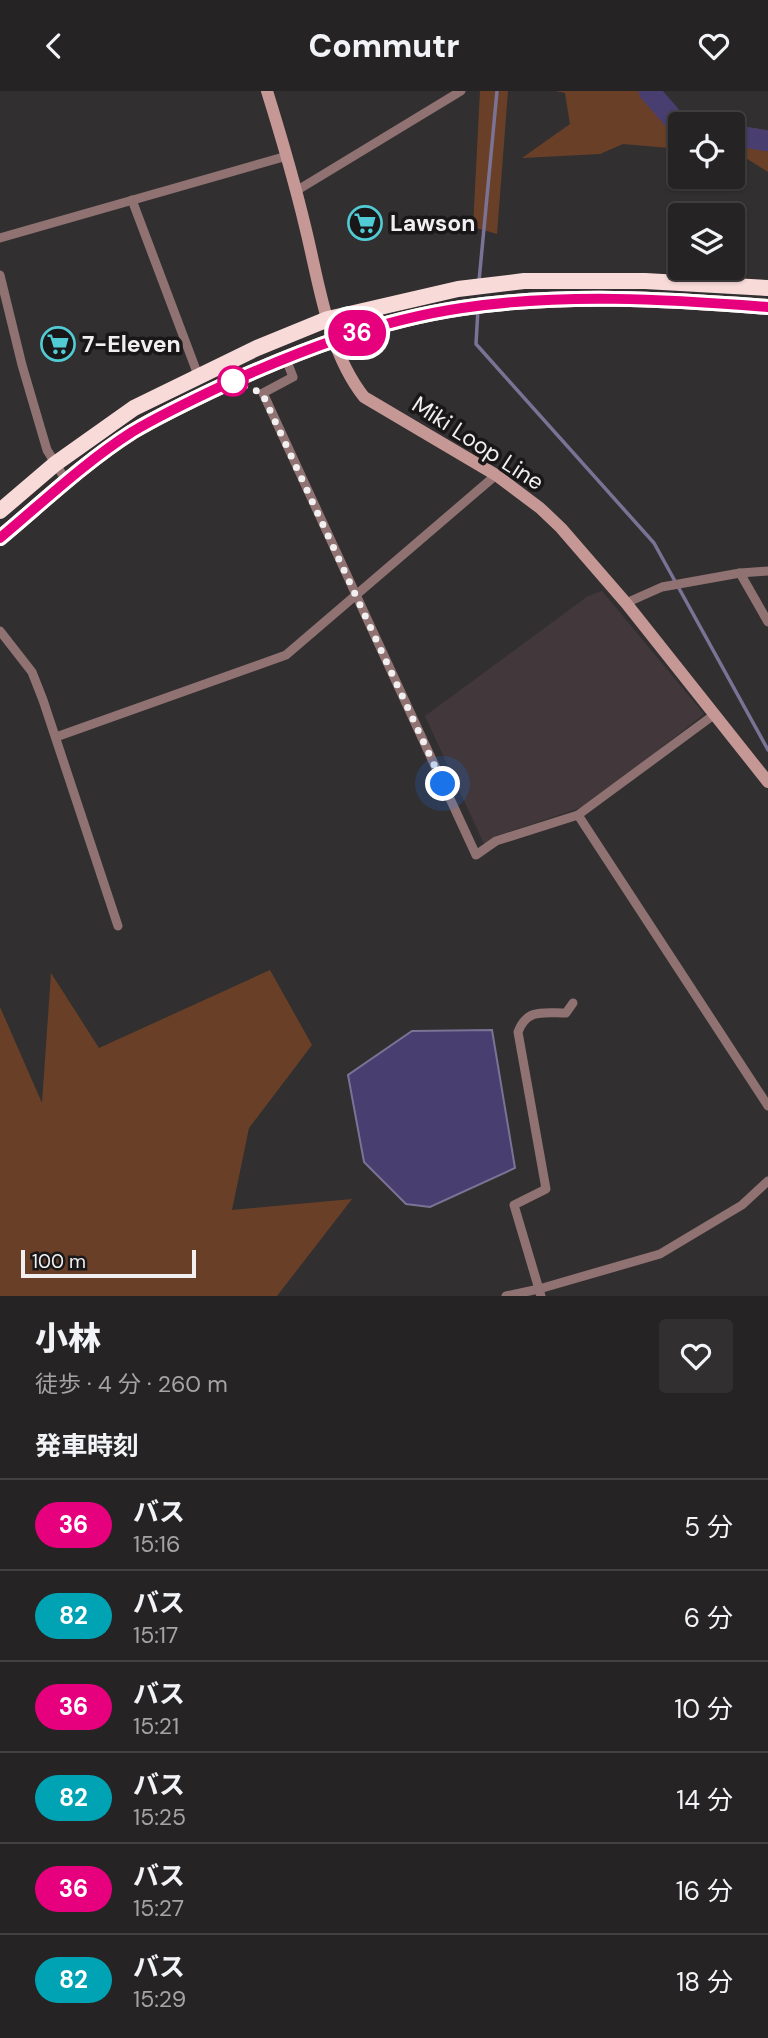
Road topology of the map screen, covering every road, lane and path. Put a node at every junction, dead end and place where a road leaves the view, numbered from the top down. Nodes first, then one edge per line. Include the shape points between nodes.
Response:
1 (267, 91) edge
2 (461, 91) edge
3 (287, 156) junction
4 (296, 191) junction
5 (132, 200) junction
6 (0, 238) edge
7 (0, 275) edge
8 (768, 288) edge
9 (768, 307) edge
10 (328, 319) junction
11 (335, 340) junction
12 (286, 359) junction
13 (198, 375) junction
14 (55, 464) junction
15 (496, 475) junction
16 (67, 482) junction
17 (0, 512) edge
18 (0, 538) edge
19 (768, 571) edge
20 (740, 573) junction
21 (356, 594) junction
22 (626, 603) junction
23 (768, 622) edge
24 (0, 631) edge
25 (715, 714) junction
26 (56, 737) junction
27 (768, 782) edge
28 (578, 815) junction
29 (118, 926) dead end
30 (573, 1003) dead end
31 (768, 1106) edge
32 (768, 1181) edge
33 (540, 1293) edge
34 (506, 1296) edge

1 - 3 main road, Miki Loop Line
2 - 4 street
3 - 4 main road, Miki Loop Line
3 - 5 street
4 - 10 main road, Miki Loop Line
5 - 6 street
5 - 13 street
7 - 14 street via 22,365
8 - 10 highway via 524,281 458,289
9 - 11 highway via 589,299 525,302 462,308
10 - 11 main road, Miki Loop Line
10 - 13 highway
11 - 12 highway
11 - 15 main road, Miki Loop Line via 344,366 364,397
12 - 16 highway via 163,415
12 - 21 street via 293,377 262,393
13 - 14 highway via 134,408
14 - 16 street
14 - 17 highway
15 - 21 street
15 - 22 main road, Miki Loop Line via 561,528
16 - 18 highway
19 - 20 street
20 - 22 street via 662,587
20 - 23 street
21 - 26 street via 286,655
21 - 28 street via 476,855 496,841
22 - 25 main road, Miki Loop Line
24 - 26 street via 32,672
25 - 27 main road, Miki Loop Line
25 - 28 street
26 - 29 street
28 - 31 street
30 - 33 street via 566,1013 532,1014 522,1021 518,1032 546,1189 514,1205
32 - 33 street via 742,1205 660,1254
33 - 34 street

